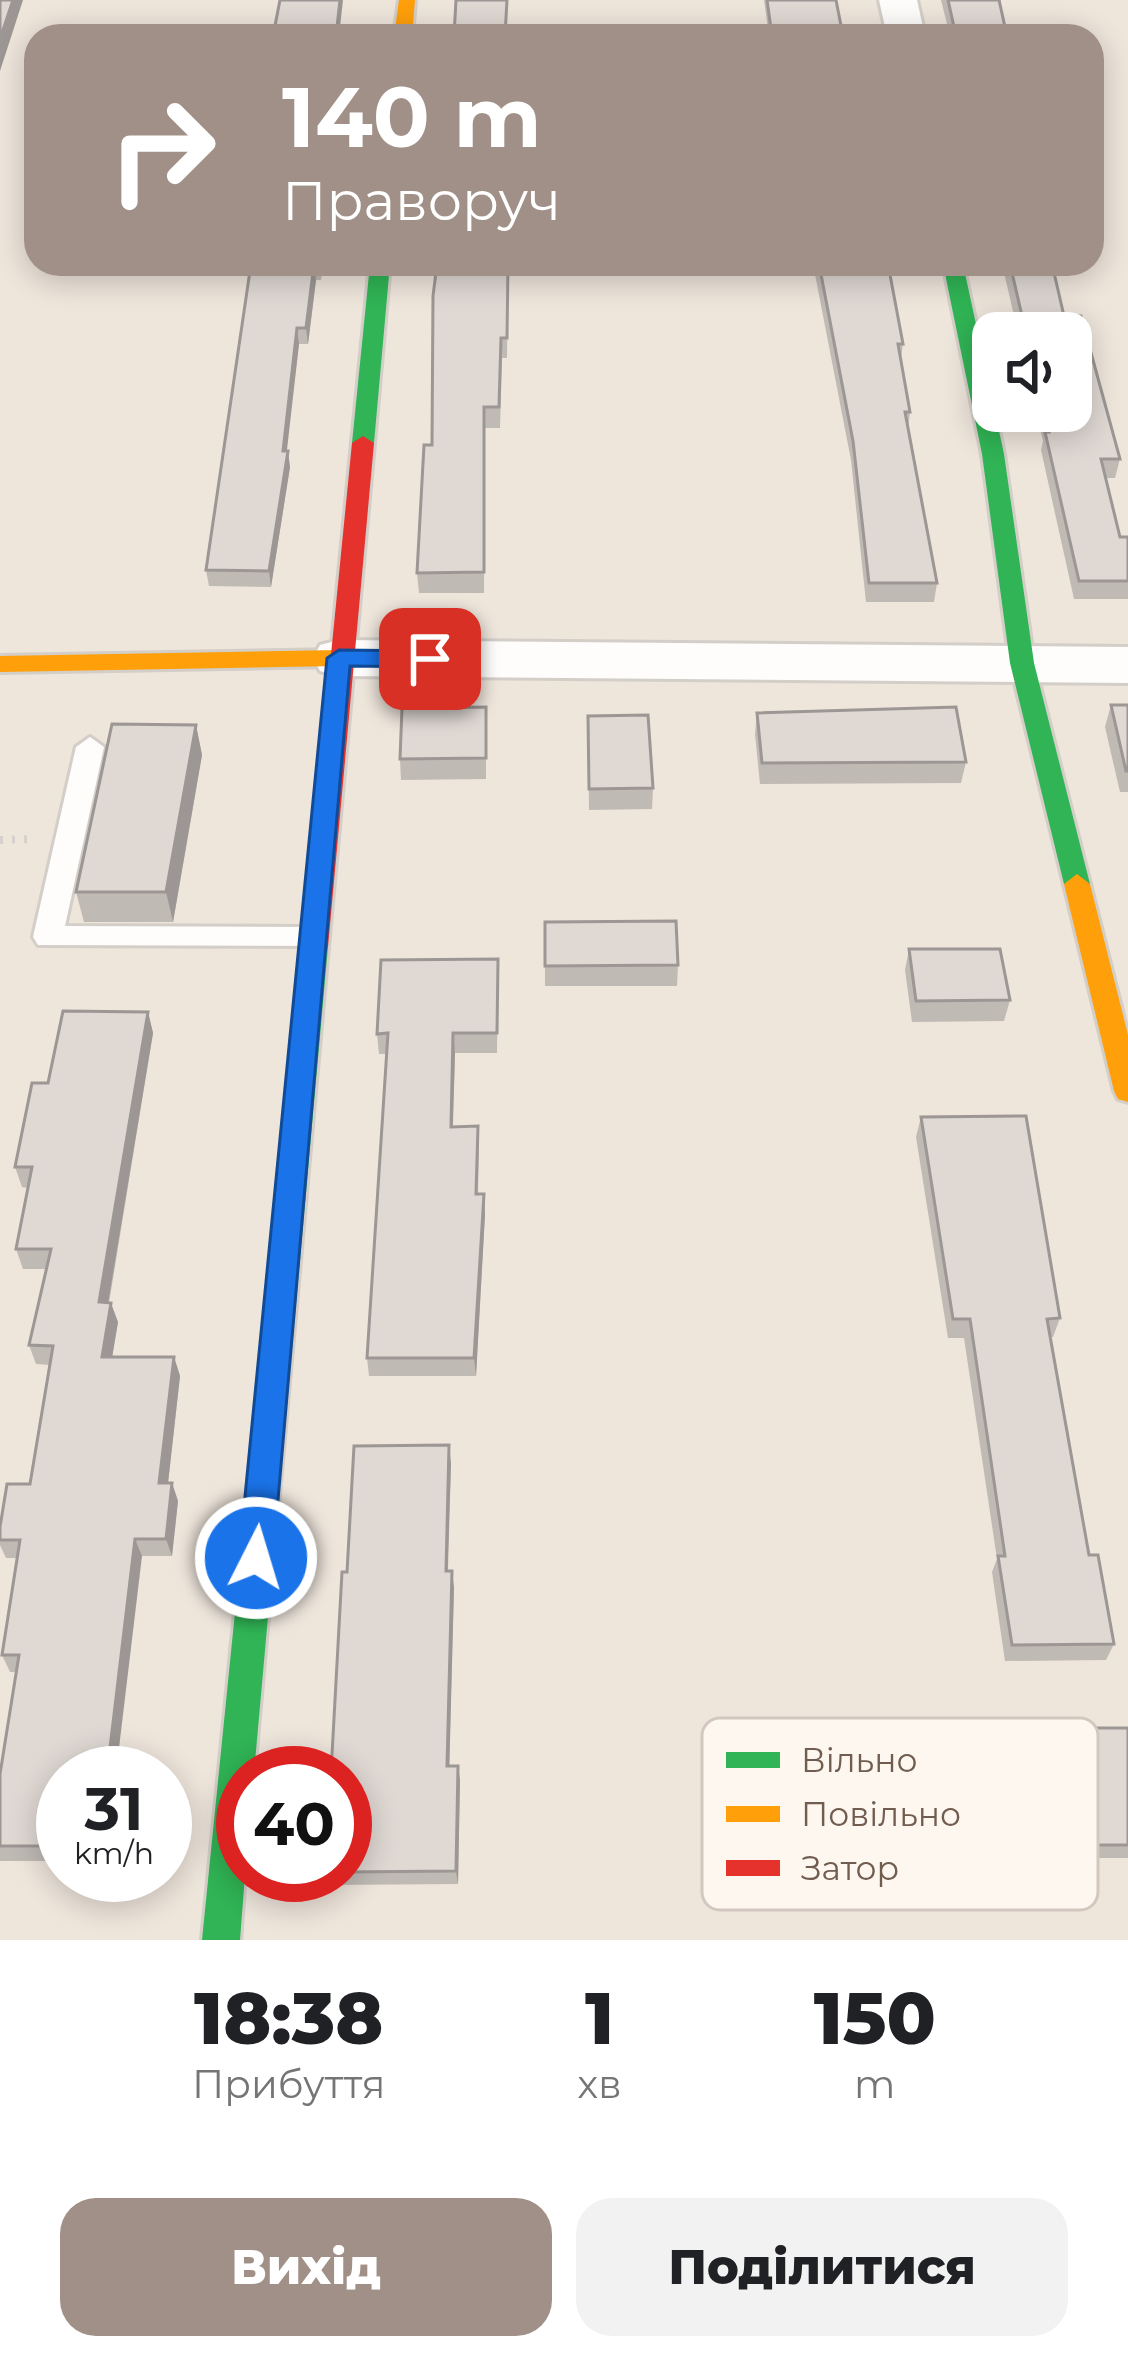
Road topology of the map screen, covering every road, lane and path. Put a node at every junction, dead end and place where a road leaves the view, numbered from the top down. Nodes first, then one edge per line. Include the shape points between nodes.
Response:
1 (379, 276) edge
2 (956, 276) edge
3 (339, 658) junction
4 (1022, 663) junction
5 (0, 664) edge
6 (1128, 665) edge
7 (90, 747) dead end
8 (313, 938) junction
9 (1128, 1091) edge
10 (221, 1940) edge

1 - 3 street
2 - 4 street via 993,454
3 - 4 street
3 - 5 street
3 - 8 street
4 - 6 street
4 - 9 street
7 - 8 lane via 48,937
8 - 10 street

